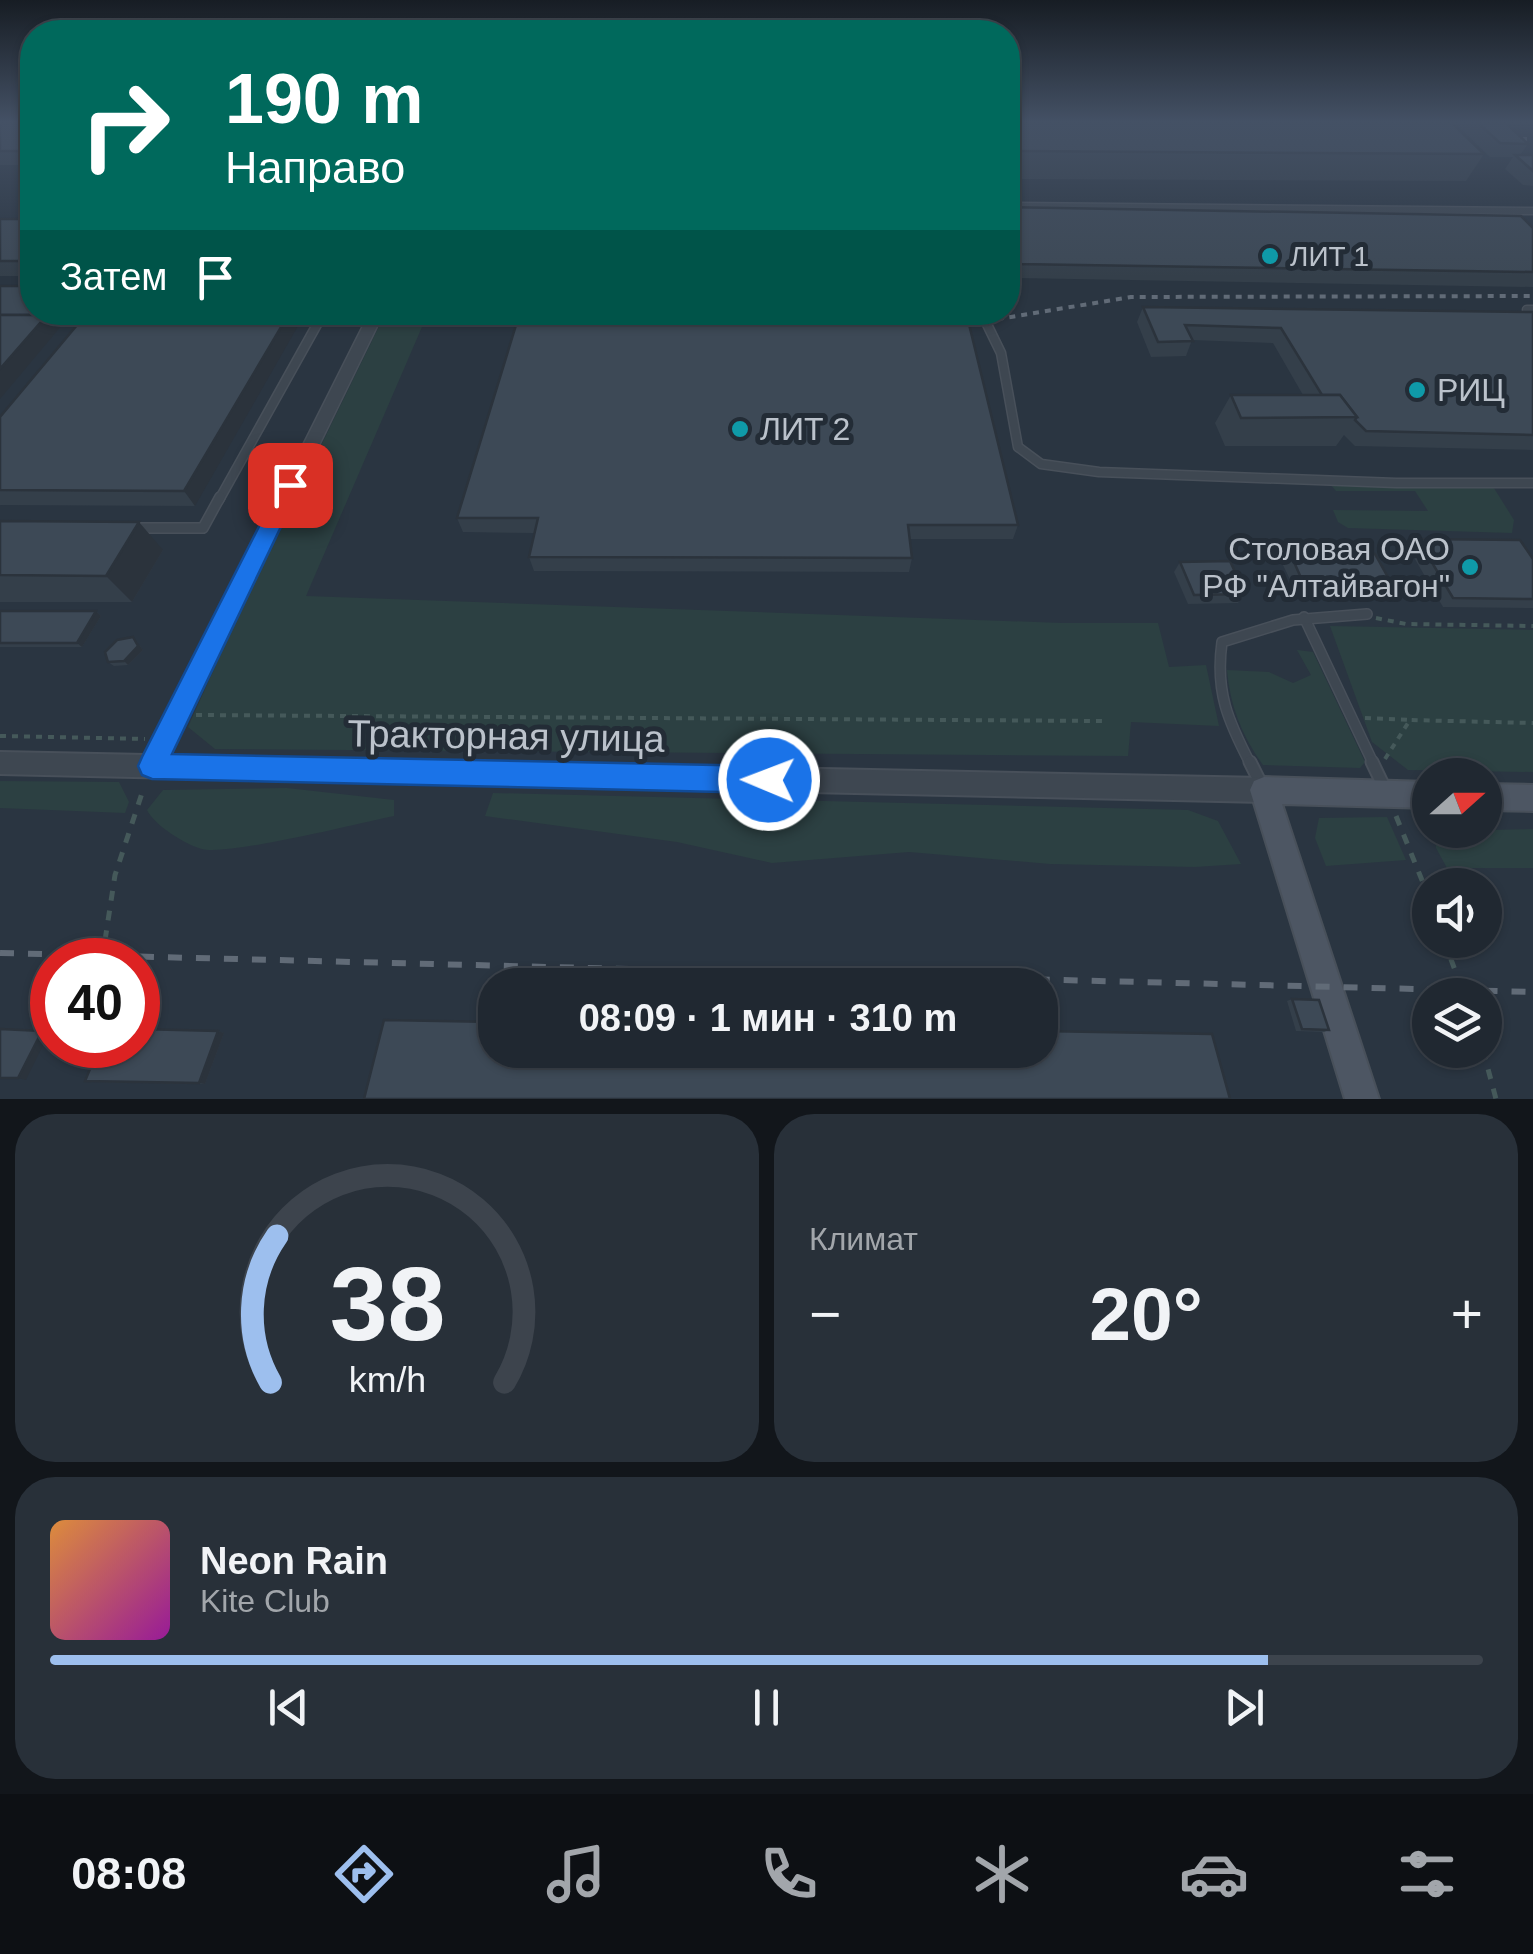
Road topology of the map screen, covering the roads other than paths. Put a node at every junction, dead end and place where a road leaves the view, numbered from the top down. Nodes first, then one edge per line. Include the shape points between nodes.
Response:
1 (1020, 206) edge
2 (1533, 211) edge
3 (317, 325) edge
4 (370, 325) edge
5 (987, 325) edge
6 (1533, 482) edge
7 (129, 528) edge
8 (1367, 614) road end
9 (1304, 617) junction
10 (0, 763) edge
11 (152, 766) junction
12 (1382, 783) junction
13 (1264, 790) junction
14 (1412, 791) edge
15 (1502, 797) edge
16 (1533, 798) edge
17 (1362, 1099) edge

1 - 2 lane
3 - 7 lane via 202,528
4 - 11 street
5 - 6 lane via 1000,354 1018,447 1041,464 1258,478
8 - 9 lane
9 - 12 lane
9 - 13 lane via 1222,642 1216,676 1230,725
10 - 11 street, Тракторная улица
11 - 13 street, Тракторная улица
12 - 13 main road, Тракторная улица
12 - 14 main road, Тракторная улица
13 - 17 main road
15 - 16 main road

